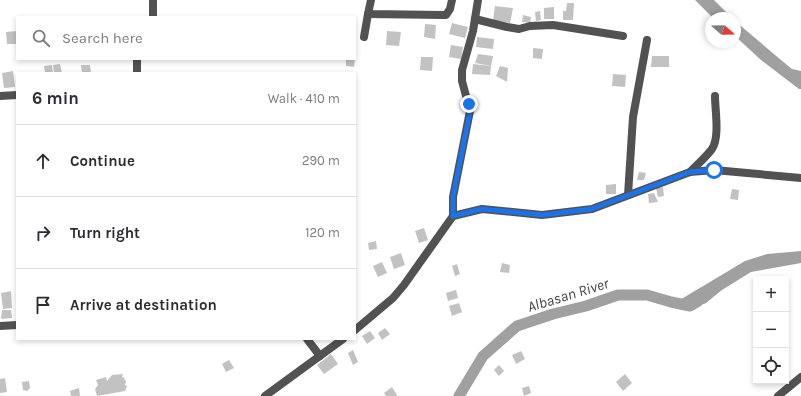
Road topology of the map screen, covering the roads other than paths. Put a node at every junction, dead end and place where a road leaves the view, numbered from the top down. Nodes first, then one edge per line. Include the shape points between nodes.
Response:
1 (153, 0) edge
2 (371, 0) edge
3 (452, 0) edge
4 (478, 0) edge
5 (368, 14) junction
6 (153, 16) edge
7 (475, 19) junction
8 (623, 36) dead end
9 (364, 37) dead end
10 (647, 40) dead end
11 (138, 60) edge
12 (138, 72) edge
13 (16, 95) edge
14 (0, 96) edge
15 (715, 96) dead end
16 (690, 172) junction
17 (801, 178) edge
18 (628, 195) junction
19 (453, 216) junction
20 (16, 325) edge
21 (0, 326) edge
22 (356, 329) edge
23 (308, 340) edge
24 (342, 340) edge
25 (320, 356) junction
26 (801, 377) edge
27 (265, 396) edge
28 (778, 396) edge

1 - 6 street
2 - 5 street
3 - 5 street via 446,15
4 - 7 street
5 - 9 street
7 - 8 street via 519,29 553,25
7 - 19 street via 462,70 462,81 470,112 453,197
10 - 18 street via 633,117
11 - 12 street
13 - 14 street
15 - 16 street via 717,131 713,148
16 - 17 street via 714,170
16 - 18 street
18 - 19 street via 592,209 542,215 482,209
19 - 22 street via 393,298
20 - 21 street
23 - 25 street
24 - 25 street
25 - 27 street
26 - 28 street

